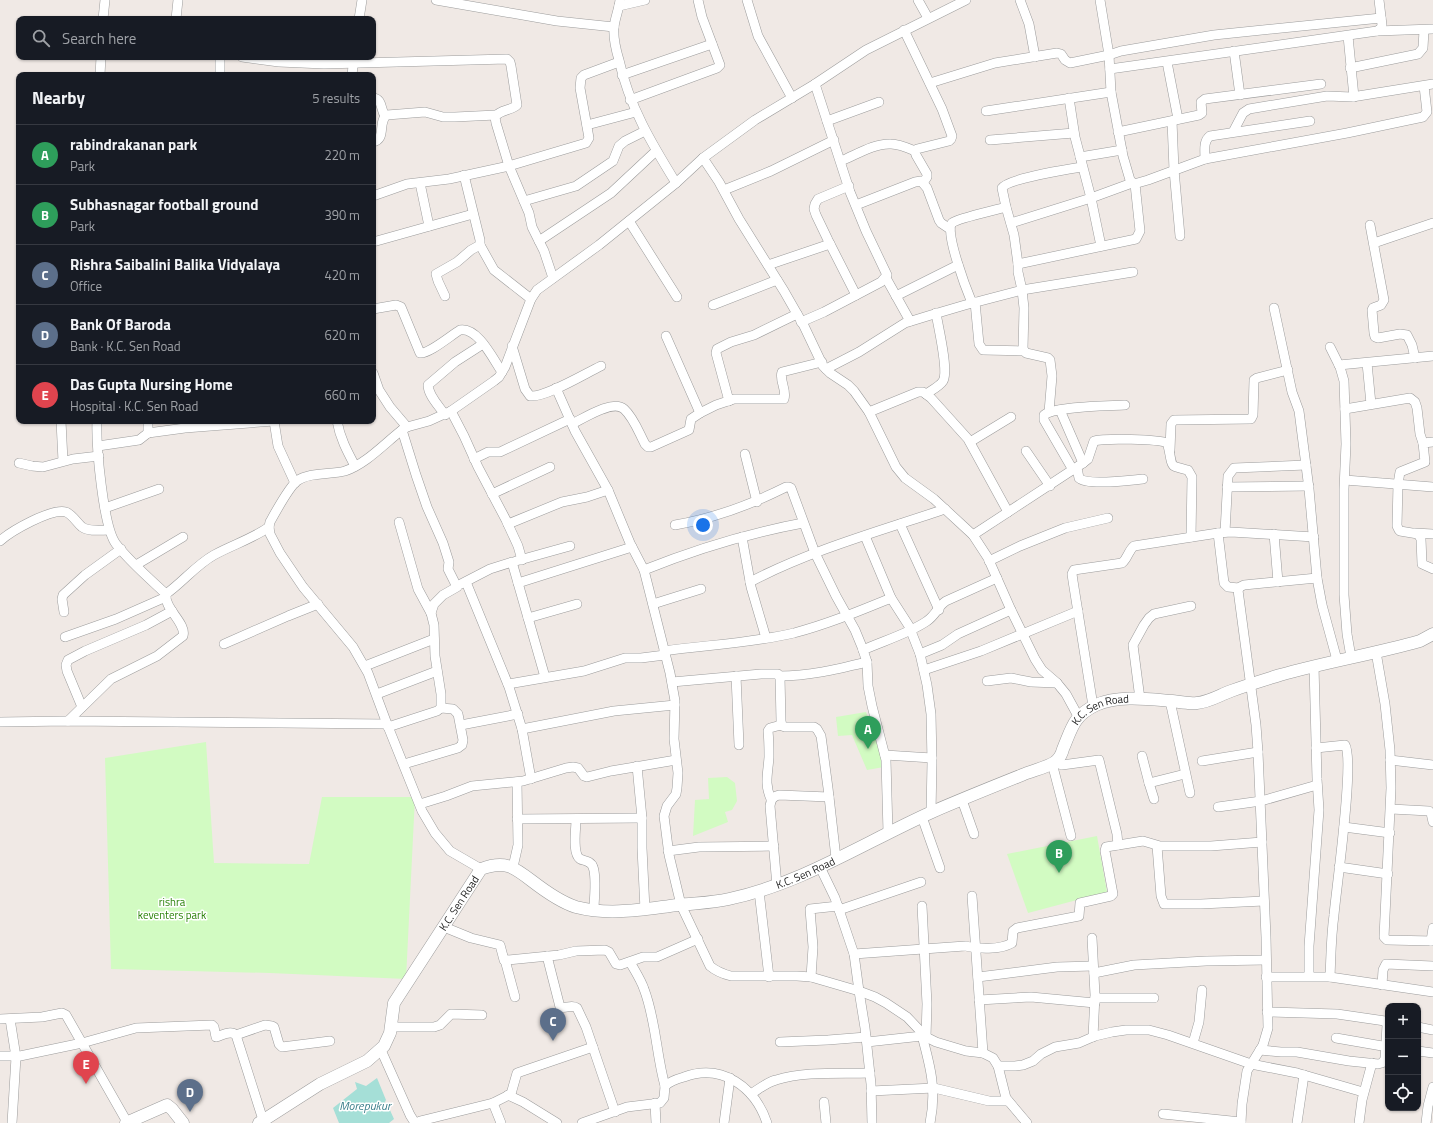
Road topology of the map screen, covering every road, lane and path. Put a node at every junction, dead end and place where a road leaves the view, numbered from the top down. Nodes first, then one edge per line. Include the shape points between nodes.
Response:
1 (105, 0) edge
2 (178, 0) edge
3 (362, 0) edge
4 (436, 0) edge
5 (645, 0) edge
6 (698, 0) edge
7 (747, 0) edge
8 (918, 0) edge
9 (966, 0) edge
10 (1020, 0) edge
11 (1100, 0) edge
12 (1379, 0) edge
13 (620, 3) edge
14 (104, 16) edge
15 (176, 16) edge
16 (359, 16) edge
17 (928, 18) junction
18 (1381, 18) junction
19 (614, 27) junction
20 (1428, 29) edge
21 (904, 30) junction
22 (1377, 31) junction
23 (1348, 36) junction
24 (712, 44) junction
25 (1234, 51) junction
26 (1109, 55) junction
27 (1035, 57) junction
28 (101, 60) edge
29 (220, 60) edge
30 (268, 60) edge
31 (353, 60) edge
32 (376, 60) edge
33 (619, 62) junction
34 (1167, 62) junction
35 (1350, 68) junction
36 (1110, 69) junction
37 (100, 72) edge
38 (220, 72) edge
39 (352, 72) edge
40 (622, 74) junction
41 (930, 83) junction
42 (815, 84) junction
43 (1321, 84) dead end
44 (1428, 85) edge
45 (1111, 92) junction
46 (1240, 95) junction
47 (1354, 97) junction
48 (376, 98) edge
49 (792, 98) junction
50 (1069, 98) junction
51 (630, 100) junction
52 (879, 102) dead end
53 (986, 110) dead end
54 (636, 112) junction
55 (496, 115) junction
56 (386, 116) junction
57 (1175, 120) junction
58 (827, 121) junction
59 (1310, 121) dead end
60 (587, 125) junction
61 (645, 131) junction
62 (1118, 132) junction
63 (1233, 132) junction
64 (1074, 133) junction
65 (834, 140) junction
66 (990, 140) dead end
67 (376, 141) edge
68 (1122, 150) junction
69 (656, 151) junction
70 (915, 151) junction
71 (1080, 157) junction
72 (703, 158) junction
73 (1205, 159) junction
74 (841, 161) junction
75 (509, 166) junction
76 (1082, 167) junction
77 (1174, 170) junction
78 (464, 175) junction
79 (420, 183) junction
80 (676, 183) junction
81 (923, 183) junction
82 (1134, 184) junction
83 (848, 186) junction
84 (724, 190) junction
85 (376, 195) edge
86 (1091, 198) junction
87 (524, 201) junction
88 (856, 205) junction
89 (1006, 207) junction
90 (473, 214) junction
91 (629, 221) junction
92 (1011, 223) junction
93 (1433, 223) edge
94 (429, 226) junction
95 (1370, 226) dead end
96 (950, 229) junction
97 (1180, 236) dead end
98 (376, 241) edge
99 (539, 241) junction
100 (1374, 243) junction
101 (480, 244) junction
102 (830, 244) junction
103 (1102, 246) junction
104 (1018, 264) junction
105 (768, 265) junction
106 (958, 265) junction
107 (1133, 272) dead end
108 (553, 278) junction
109 (886, 278) junction
110 (777, 280) junction
111 (1022, 290) junction
112 (445, 296) dead end
113 (856, 296) junction
114 (896, 296) junction
115 (677, 297) dead end
116 (531, 299) junction
117 (973, 303) junction
118 (713, 305) dead end
119 (376, 308) edge
120 (1274, 308) dead end
121 (936, 314) junction
122 (799, 318) junction
123 (910, 322) junction
124 (666, 336) dead end
125 (483, 344) junction
126 (512, 346) junction
127 (1330, 347) dead end
128 (1024, 351) junction
129 (1433, 356) edge
130 (1415, 358) junction
131 (1367, 363) junction
132 (824, 365) junction
133 (1339, 365) junction
134 (601, 366) dead end
135 (1288, 370) junction
136 (502, 372) junction
137 (376, 382) edge
138 (556, 388) junction
139 (926, 394) junction
140 (729, 401) junction
141 (1371, 404) junction
142 (1125, 405) dead end
143 (1345, 409) junction
144 (1060, 410) junction
145 (869, 412) junction
146 (1049, 412) junction
147 (448, 413) junction
148 (700, 413) junction
149 (1011, 417) dead end
150 (571, 421) junction
151 (61, 424) edge
152 (97, 424) edge
153 (148, 424) edge
154 (236, 424) edge
155 (274, 424) edge
156 (338, 424) edge
157 (404, 428) junction
158 (148, 433) junction
159 (970, 442) junction
160 (1433, 442) edge
161 (1423, 443) junction
162 (98, 446) junction
163 (1170, 450) junction
164 (1026, 451) dead end
165 (745, 454) dead end
166 (99, 456) junction
167 (474, 460) junction
168 (63, 461) junction
169 (19, 463) dead end
170 (1306, 465) junction
171 (355, 466) junction
172 (550, 467) dead end
173 (1078, 467) junction
174 (1143, 479) dead end
175 (1345, 480) junction
176 (295, 483) junction
177 (1398, 484) junction
178 (1050, 486) junction
179 (1309, 486) junction
180 (1227, 487) junction
181 (1433, 487) edge
182 (159, 489) dead end
183 (608, 490) junction
184 (492, 494) junction
185 (757, 502) junction
186 (105, 508) junction
187 (945, 509) junction
188 (1008, 512) junction
189 (1108, 518) dead end
190 (399, 522) dead end
191 (803, 523) junction
192 (508, 524) junction
193 (900, 524) junction
194 (675, 525) dead end
195 (269, 527) junction
196 (109, 530) junction
197 (1221, 532) junction
198 (1415, 533) junction
199 (1274, 534) junction
200 (1433, 534) edge
201 (973, 535) junction
202 (183, 536) dead end
203 (865, 536) junction
204 (742, 537) junction
205 (1191, 537) junction
206 (1314, 537) junction
207 (0, 542) edge
208 (570, 546) dead end
209 (632, 548) junction
210 (121, 549) junction
211 (815, 553) junction
212 (517, 561) junction
213 (989, 561) junction
214 (136, 565) junction
215 (1433, 569) edge
216 (644, 570) junction
217 (997, 578) junction
218 (1318, 578) junction
219 (466, 582) junction
220 (750, 582) junction
221 (1278, 582) junction
222 (518, 583) junction
223 (457, 587) junction
224 (701, 588) dead end
225 (1239, 588) junction
226 (166, 596) junction
227 (891, 598) junction
228 (318, 604) junction
229 (577, 604) dead end
230 (653, 604) junction
231 (1191, 606) dead end
232 (939, 610) junction
233 (1011, 610) junction
234 (172, 611) junction
235 (1078, 611) junction
236 (64, 612) dead end
237 (431, 613) junction
238 (847, 616) junction
239 (528, 618) junction
240 (911, 629) junction
241 (1022, 633) junction
242 (1433, 634) edge
243 (65, 637) dead end
244 (766, 638) junction
245 (434, 639) junction
246 (224, 644) dead end
247 (863, 650) junction
248 (1376, 652) junction
249 (665, 653) junction
250 (920, 654) junction
251 (1351, 657) junction
252 (1337, 660) junction
253 (867, 662) junction
254 (365, 666) junction
255 (1314, 666) junction
256 (924, 670) junction
257 (437, 671) junction
258 (736, 676) junction
259 (780, 676) junction
260 (546, 677) junction
261 (987, 681) dead end
262 (672, 682) junction
263 (1057, 683) junction
264 (508, 684) junction
265 (1251, 684) junction
266 (377, 694) junction
267 (1140, 699) junction
268 (1170, 701) junction
269 (675, 705) junction
270 (1094, 706) junction
271 (82, 707) junction
272 (442, 708) junction
273 (518, 714) junction
274 (1078, 716) junction
275 (68, 721) junction
276 (0, 722) edge
277 (388, 725) junction
278 (461, 725) junction
279 (781, 725) junction
280 (522, 729) junction
281 (738, 745) dead end
282 (1316, 748) junction
283 (1258, 752) junction
284 (885, 755) junction
285 (1142, 756) dead end
286 (932, 758) junction
287 (676, 760) junction
288 (1390, 760) junction
289 (1202, 761) dead end
290 (1054, 763) junction
291 (404, 764) junction
292 (1433, 765) edge
293 (637, 766) junction
294 (1185, 774) junction
295 (531, 779) junction
296 (517, 782) junction
297 (1149, 783) junction
298 (1318, 785) junction
299 (1190, 793) dead end
300 (829, 798) junction
301 (772, 799) junction
302 (1154, 799) dead end
303 (962, 800) junction
304 (1261, 801) junction
305 (420, 804) junction
306 (1218, 807) dead end
307 (1391, 809) junction
308 (927, 815) junction
309 (642, 818) junction
310 (518, 820) junction
311 (576, 820) junction
312 (1433, 822) edge
313 (1344, 827) junction
314 (888, 832) junction
315 (1390, 833) junction
316 (974, 834) dead end
317 (1071, 836) dead end
318 (1262, 842) junction
319 (1118, 845) junction
320 (774, 846) junction
321 (1157, 846) junction
322 (668, 851) junction
323 (836, 858) junction
324 (513, 867) junction
325 (820, 867) junction
326 (1339, 867) junction
327 (940, 868) dead end
328 (481, 869) junction
329 (1388, 874) junction
330 (921, 882) dead end
331 (777, 886) junction
332 (759, 891) junction
333 (972, 896) dead end
334 (1264, 901) junction
335 (681, 905) junction
336 (922, 906) dead end
337 (838, 908) junction
338 (594, 910) junction
339 (646, 910) junction
340 (444, 927) junction
341 (1433, 928) edge
342 (1092, 938) dead end
343 (698, 939) junction
344 (1432, 941) edge
345 (924, 949) junction
346 (976, 949) junction
347 (854, 954) junction
348 (547, 956) junction
349 (505, 960) junction
350 (1266, 960) junction
351 (630, 962) junction
352 (1433, 966) edge
353 (1094, 970) junction
354 (1309, 976) junction
355 (769, 977) junction
356 (811, 977) junction
357 (978, 977) junction
358 (1266, 977) junction
359 (1330, 977) junction
360 (1382, 984) junction
361 (1202, 990) dead end
362 (858, 991) junction
363 (1433, 992) edge
364 (515, 997) dead end
365 (1154, 998) dead end
366 (979, 1000) junction
367 (1095, 1001) junction
368 (1267, 1012) junction
369 (482, 1015) dead end
370 (0, 1019) edge
371 (10, 1019) junction
372 (1385, 1022) edge
373 (391, 1027) junction
374 (1421, 1028) edge
375 (1433, 1030) edge
376 (236, 1035) junction
377 (923, 1035) junction
378 (1093, 1037) junction
379 (1336, 1038) dead end
380 (330, 1040) dead end
381 (866, 1040) junction
382 (780, 1042) dead end
383 (82, 1043) junction
384 (1193, 1043) junction
385 (593, 1047) junction
386 (1385, 1047) edge
387 (380, 1050) junction
388 (1260, 1050) junction
389 (1421, 1051) edge
390 (983, 1053) junction
391 (1433, 1053) edge
392 (0, 1056) edge
393 (16, 1057) junction
394 (1385, 1057) edge
395 (1372, 1063) junction
396 (1251, 1064) junction
397 (998, 1066) junction
398 (870, 1073) junction
399 (1304, 1075) junction
400 (730, 1078) junction
401 (665, 1086) junction
402 (1433, 1087) edge
403 (934, 1088) junction
404 (871, 1091) junction
405 (1363, 1092) junction
406 (751, 1094) junction
407 (508, 1095) junction
408 (1008, 1101) junction
409 (824, 1102) dead end
410 (493, 1103) junction
411 (655, 1103) junction
412 (615, 1112) junction
413 (1163, 1114) dead end
414 (261, 1121) edge
415 (1241, 1122) edge
416 (12, 1123) edge
417 (126, 1123) edge
418 (183, 1123) edge
419 (417, 1123) edge
420 (501, 1123) edge
421 (558, 1123) edge
422 (582, 1123) edge
423 (656, 1123) edge
424 (724, 1123) edge
425 (767, 1123) edge
426 (826, 1123) edge
427 (872, 1123) edge
428 (930, 1123) edge
429 (1027, 1123) edge
430 (1297, 1123) edge
431 (1359, 1123) edge
432 (1426, 1123) edge

1 - 14 street
2 - 15 street
3 - 16 street
4 - 19 street via 557,21
5 - 13 street
6 - 24 street
7 - 49 street via 758,36
8 - 17 street
9 - 17 street
10 - 27 street via 1029,24
11 - 26 street
12 - 18 street
13 - 19 street
17 - 21 street
18 - 22 street via 1381,28
18 - 26 street via 1214,35
19 - 33 street
20 - 22 street
20 - 35 street via 1423,48 1418,54
21 - 41 street
21 - 42 street via 866,50
22 - 23 street
23 - 25 street
23 - 35 street
24 - 40 street
24 - 51 street via 720,65 717,68
25 - 34 street
25 - 46 street
26 - 27 street via 1070,63 1059,54
26 - 36 street
27 - 41 street via 994,63
28 - 37 street
29 - 38 street
30 - 31 street via 324,64
31 - 39 street
32 - 55 street via 507,59 511,66 517,105
33 - 40 street
33 - 60 street via 581,78 580,88
34 - 36 street
34 - 57 street
35 - 47 street
36 - 45 street
40 - 51 street
41 - 70 street via 952,137 949,141
42 - 49 street
42 - 58 street
43 - 46 street
44 - 47 street
44 - 73 street via 1427,112 1423,117
45 - 50 street
45 - 62 street
46 - 57 street via 1203,100 1201,114
47 - 63 street via 1327,96 1249,109 1243,113
48 - 56 street via 380,100
49 - 72 street via 755,120
50 - 53 street
50 - 64 street
51 - 54 street
52 - 58 street
54 - 60 street
54 - 61 street
55 - 56 street via 455,117 425,112
55 - 75 street
56 - 67 street via 381,137
57 - 62 street
57 - 77 street
58 - 65 street
59 - 63 street
60 - 75 street via 589,138 586,143
61 - 69 street
61 - 87 street via 625,141 619,146 613,161 576,186
62 - 68 street
63 - 73 street via 1207,138
64 - 66 street
64 - 71 street
65 - 74 street
65 - 84 street via 771,171
68 - 71 street
68 - 82 street via 1130,180
69 - 80 street
69 - 99 street via 612,193
70 - 74 street via 886,144
70 - 81 street via 927,174
71 - 76 street
72 - 80 street
72 - 84 street
73 - 77 street
74 - 83 street
75 - 78 street
75 - 87 street
76 - 86 street
76 - 89 street via 1033,176 1004,185 1002,190
77 - 82 street
77 - 97 street
78 - 79 street
78 - 90 street
79 - 85 street via 408,184
79 - 94 street
80 - 91 street
81 - 88 street via 917,181
81 - 96 street via 939,220
82 - 86 street
82 - 103 street via 1140,232 1138,237
83 - 88 street
83 - 102 street via 818,200 815,204 816,215
84 - 105 street
86 - 92 street
86 - 103 street
87 - 99 street
88 - 109 street via 887,272
89 - 92 street
89 - 96 street via 955,222
90 - 94 street
90 - 101 street
91 - 108 street
91 - 115 street
92 - 104 street
93 - 100 street
94 - 98 street
95 - 100 street
96 - 106 street
99 - 108 street
100 - 130 street via 1384,300 1372,310 1375,336 1378,338 1407,335
101 - 112 street via 436,274
101 - 116 street via 494,270
102 - 105 street
102 - 113 street
103 - 104 street
104 - 111 street
105 - 110 street
106 - 114 street
106 - 117 street
107 - 111 street
108 - 116 street via 537,290
109 - 113 street
109 - 114 street
110 - 118 street
110 - 122 street
111 - 117 street
111 - 128 street
113 - 122 street via 824,312
114 - 123 street
116 - 126 street
117 - 121 street
117 - 128 street via 981,348 986,351
119 - 125 street via 396,305 401,307 420,353 430,351 465,329 472,332
120 - 135 street
121 - 123 street
121 - 139 street via 945,376 942,383
122 - 132 street
122 - 140 street via 717,349
123 - 132 street via 860,352
124 - 148 street
125 - 136 street
125 - 147 street via 455,362 428,385 431,394
126 - 136 street
126 - 138 street via 529,394 536,396
127 - 133 street
128 - 146 street via 1050,360 1052,376
129 - 130 street
130 - 131 street
131 - 133 street
131 - 141 street
132 - 140 street via 782,372 784,399 742,398
132 - 145 street via 851,388
133 - 143 street via 1344,381
134 - 138 street
135 - 163 street via 1254,380 1254,415 1251,419 1174,420 1171,424
135 - 170 street via 1299,411
136 - 147 street via 494,381
137 - 157 street
138 - 150 street
139 - 145 street via 918,392
139 - 159 street
140 - 148 street
141 - 143 street
141 - 161 street via 1413,399
142 - 144 street
143 - 175 street
144 - 146 street
144 - 173 street
145 - 187 street via 896,467 905,478
146 - 173 street via 1044,415 1044,420
147 - 157 street
147 - 167 street via 462,432
148 - 150 street via 692,418 689,430 651,447 647,446 622,407 606,408
149 - 159 street
150 - 167 street via 500,452 488,452
150 - 183 street
151 - 168 street
152 - 162 street
153 - 158 street
154 - 158 street
155 - 176 street via 278,446
156 - 171 street via 343,444
157 - 171 street
157 - 223 street via 416,475 443,543 449,562 448,569
158 - 162 street via 139,440
159 - 188 street
160 - 161 street
161 - 177 street via 1425,462 1401,472
162 - 166 street
163 - 173 street via 1164,441 1096,440 1088,459
163 - 205 street via 1172,463 1188,470 1192,477
164 - 178 street
165 - 185 street
166 - 168 street
166 - 186 street
167 - 184 street
168 - 169 street via 43,467
170 - 179 street
170 - 180 street via 1234,468 1228,476
171 - 176 street via 302,478
172 - 184 street
173 - 174 street via 1079,478 1085,481
173 - 178 street
175 - 177 street
175 - 251 street via 1344,595
176 - 195 street
177 - 181 street
177 - 198 street via 1398,528 1402,532
178 - 188 street
179 - 180 street
179 - 206 street
180 - 197 street
182 - 186 street
183 - 192 street via 562,502
183 - 209 street
184 - 192 street
185 - 191 street via 790,487
185 - 194 street via 697,521
186 - 196 street
187 - 193 street
187 - 201 street
188 - 201 street
189 - 213 street via 1065,528
190 - 237 street via 418,589
191 - 204 street
191 - 211 street
192 - 212 street via 518,546
193 - 203 street
193 - 232 street
195 - 226 street via 204,562
195 - 228 street via 275,546
196 - 207 street via 83,528 65,512 44,516 18,527
196 - 210 street
197 - 199 street
197 - 205 street
197 - 225 street via 1224,583 1228,588
198 - 200 street
198 - 215 street via 1421,539 1422,564
199 - 206 street
199 - 221 street
201 - 213 street
202 - 214 street
203 - 211 street
203 - 227 street
204 - 216 street via 690,552
204 - 220 street
205 - 235 street via 1134,546 1122,562 1074,570 1072,574
206 - 218 street
208 - 212 street
209 - 216 street
209 - 222 street
210 - 214 street
210 - 236 street via 63,595
211 - 220 street
211 - 238 street
212 - 219 street via 490,569
212 - 222 street
213 - 217 street
214 - 226 street
216 - 230 street
217 - 232 street via 946,601 941,604
217 - 233 street
218 - 221 street
218 - 252 street via 1322,605
219 - 223 street
219 - 264 street
220 - 244 street
221 - 225 street via 1244,585
222 - 239 street
223 - 237 street via 443,595 434,604
224 - 230 street
225 - 265 street
226 - 234 street
226 - 243 street via 116,619
227 - 238 street
227 - 240 street
228 - 246 street
228 - 254 street
229 - 239 street
230 - 249 street
231 - 267 street via 1154,614 1144,625 1133,645
232 - 240 street
233 - 241 street
233 - 250 street
234 - 271 street via 184,635 167,650 112,679
234 - 271 street via 68,660 66,665
235 - 241 street
235 - 270 street
237 - 245 street
238 - 244 street via 794,633
238 - 247 street
239 - 260 street
240 - 247 street
240 - 250 street
241 - 256 street via 981,651
241 - 263 street via 1038,665
242 - 248 street, K.C. Sen Road via 1420,641
244 - 249 street
245 - 254 street
245 - 257 street
247 - 253 street
248 - 251 street, K.C. Sen Road
248 - 288 street via 1385,704
249 - 260 street via 641,658 624,658 584,671
249 - 262 street
250 - 256 street
251 - 252 street, K.C. Sen Road
252 - 255 street, K.C. Sen Road
253 - 259 street via 817,674
253 - 284 street via 868,686
254 - 266 street
255 - 265 street, K.C. Sen Road
255 - 282 street
256 - 286 street via 931,714
257 - 266 street
257 - 272 street
258 - 259 street via 776,673
258 - 262 street
258 - 281 street
259 - 279 street
260 - 264 street
261 - 263 street via 1011,678
262 - 269 street
263 - 274 street
264 - 273 street
265 - 268 street, K.C. Sen Road via 1199,703
265 - 283 street
266 - 277 street
267 - 268 street, K.C. Sen Road
267 - 270 street, K.C. Sen Road
268 - 294 street
269 - 280 street via 614,711
269 - 287 street
270 - 274 street, K.C. Sen Road
271 - 275 street
272 - 277 street
272 - 278 street via 456,711
273 - 278 street
273 - 280 street
274 - 290 street, K.C. Sen Road via 1062,753
275 - 276 street
275 - 277 street
277 - 291 street
278 - 291 street via 463,740 460,747
279 - 300 street via 814,727 819,732
279 - 301 street via 770,728 768,732 766,783
280 - 295 street
282 - 298 street
282 - 313 street via 1346,746
283 - 289 street
283 - 304 street
284 - 286 street
284 - 314 street
285 - 297 street
286 - 308 street
287 - 293 street
287 - 322 street via 676,794 664,816
288 - 292 street
288 - 307 street
290 - 303 street, K.C. Sen Road
290 - 317 street
290 - 319 street via 1062,765 1099,760
291 - 305 street
293 - 295 street via 587,777 578,768 570,767
293 - 309 street
294 - 297 street
294 - 299 street
295 - 296 street
296 - 305 street via 472,786
296 - 310 street
297 - 302 street
298 - 304 street
298 - 354 street via 1319,825
300 - 301 street via 779,795
300 - 323 street
301 - 320 street via 770,806
303 - 308 street, K.C. Sen Road
303 - 316 street
304 - 306 street
304 - 318 street
305 - 328 street via 428,822 444,845
307 - 312 street via 1429,811
307 - 315 street
308 - 314 street, K.C. Sen Road
308 - 327 street
309 - 311 street
309 - 339 street
310 - 311 street
310 - 324 street via 517,849
311 - 338 street via 577,856 593,866
313 - 315 street
313 - 326 street
314 - 323 street, K.C. Sen Road
315 - 329 street
318 - 321 street via 1211,846
318 - 334 street
319 - 321 street via 1143,841
319 - 346 street via 1106,848 1105,851 1113,894 1111,896 1080,902 1079,916 1017,928 1013,931 1012,943 1007,946
320 - 322 street via 699,847
320 - 331 street
321 - 334 street via 1161,896 1164,904
322 - 335 street
323 - 325 street, K.C. Sen Road
324 - 328 street, K.C. Sen Road via 495,865
324 - 338 street, K.C. Sen Road via 559,899 573,906
325 - 331 street, K.C. Sen Road
325 - 337 street
326 - 329 street
326 - 359 street
328 - 340 street, K.C. Sen Road
329 - 344 street via 1384,935 1386,939
330 - 337 street
331 - 332 street, K.C. Sen Road
332 - 335 street, K.C. Sen Road via 730,899
332 - 355 street
333 - 346 street
334 - 350 street
335 - 339 street, K.C. Sen Road
335 - 343 street
336 - 345 street
337 - 347 street
337 - 356 street via 810,909 813,947
338 - 339 street, K.C. Sen Road
340 - 349 street via 471,938 500,944
340 - 373 street, K.C. Sen Road via 394,1003
341 - 344 street
342 - 353 street
343 - 351 street via 657,958 643,957
343 - 355 street via 706,959 715,970 731,976
345 - 346 street via 965,946
345 - 347 street
345 - 377 street via 927,1004
346 - 357 street
347 - 362 street
348 - 349 street
348 - 351 street via 605,950 618,965
348 - 385 street via 560,1007 577,1008
349 - 364 street
350 - 353 street via 1206,960
350 - 358 street
351 - 401 street via 644,988
352 - 360 street via 1386,964
353 - 357 street via 1057,967
353 - 367 street
354 - 358 street
354 - 359 street
355 - 356 street
356 - 362 street
357 - 366 street
358 - 368 street
359 - 360 street
360 - 363 street
361 - 384 street via 1199,1022
362 - 377 street via 894,1008 907,1017
362 - 381 street
365 - 367 street
366 - 367 street via 1031,997
366 - 390 street
367 - 378 street
368 - 372 street via 1337,1014
368 - 388 street via 1267,1033
369 - 373 street via 451,1014 440,1025 434,1027
370 - 371 street
371 - 383 street via 42,1018 64,1013
371 - 393 street
373 - 387 street, K.C. Sen Road via 388,1038
374 - 375 street
376 - 380 street via 269,1025 274,1027 282,1047
376 - 383 street via 232,1032 216,1037 214,1026 210,1025 149,1027 136,1028
376 - 414 street
377 - 381 street
377 - 390 street via 944,1045
377 - 403 street
378 - 384 street via 1126,1030 1149,1030
378 - 397 street via 1048,1050 1023,1065
379 - 386 street
381 - 382 street
381 - 398 street
383 - 393 street
383 - 417 street
384 - 396 street
385 - 407 street via 517,1073 512,1092
385 - 412 street
387 - 414 street, K.C. Sen Road via 366,1061 320,1084
387 - 419 street via 410,1115
388 - 395 street via 1297,1052
388 - 396 street
389 - 391 street
390 - 397 street via 993,1058
392 - 393 street
393 - 416 street
394 - 395 street via 1384,1062
395 - 405 street
396 - 399 street
396 - 415 street via 1246,1076
397 - 408 street
398 - 404 street
398 - 406 street via 815,1074 786,1078 766,1084
399 - 405 street
399 - 430 street
400 - 401 street via 705,1072 696,1073
400 - 406 street
400 - 424 street
401 - 411 street via 663,1100
402 - 432 street
403 - 404 street
403 - 408 street via 989,1101
403 - 428 street
404 - 427 street
405 - 431 street
406 - 425 street via 764,1112
407 - 410 street
407 - 421 street
408 - 429 street
409 - 426 street
410 - 419 street
410 - 420 street
411 - 412 street
411 - 423 street
412 - 422 street
413 - 415 street
417 - 418 street via 167,1105

